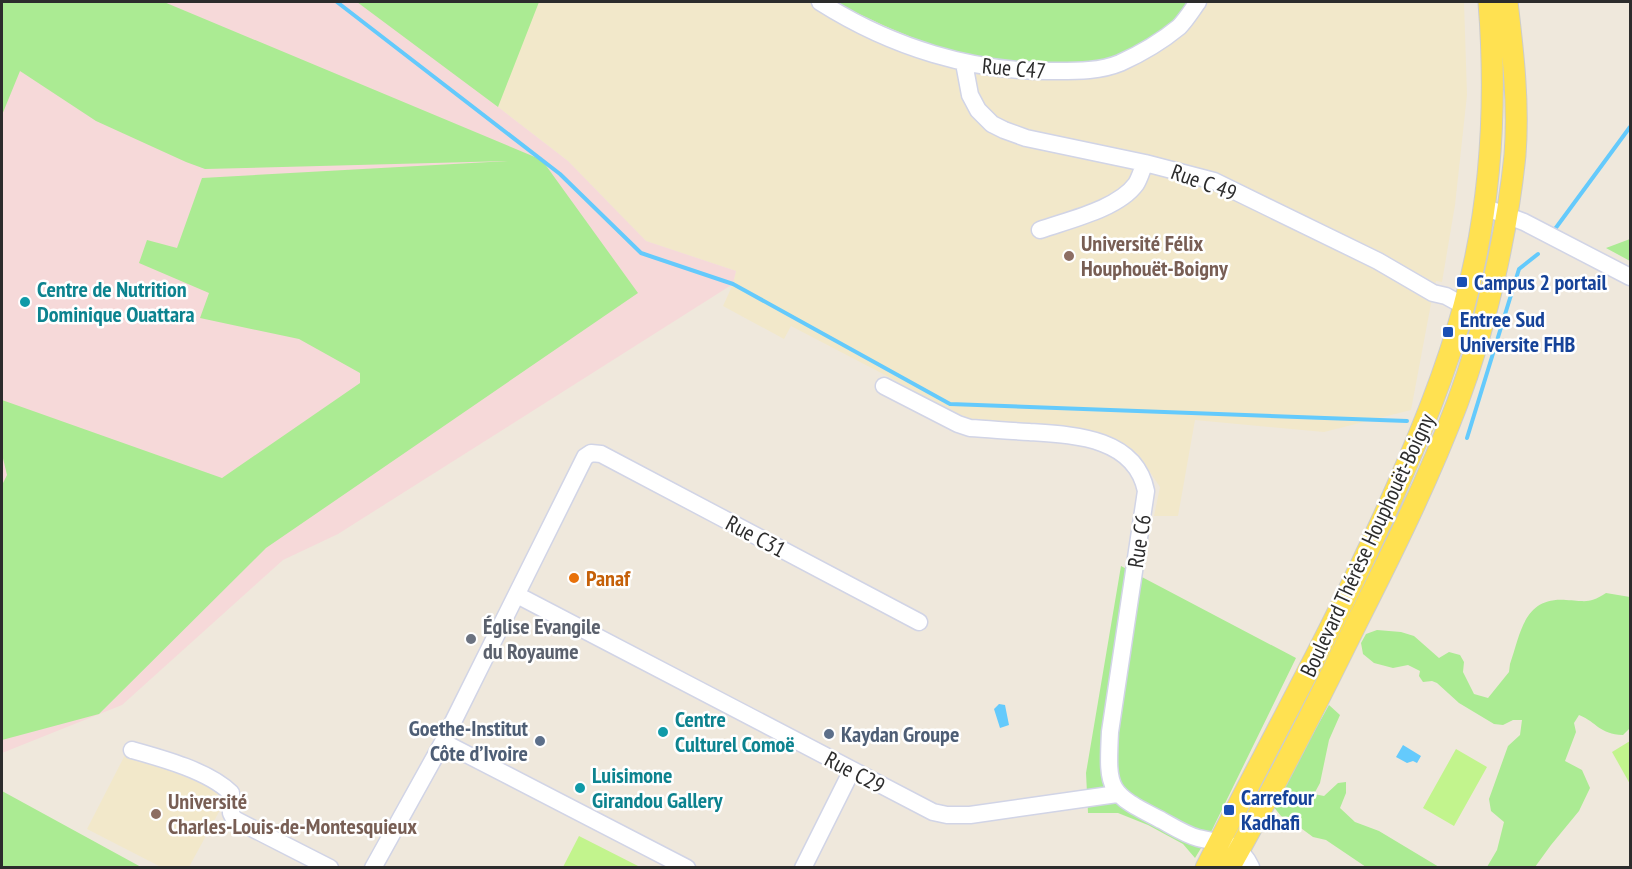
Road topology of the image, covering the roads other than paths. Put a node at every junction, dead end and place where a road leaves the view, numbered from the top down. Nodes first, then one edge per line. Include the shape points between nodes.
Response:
1 (820, 2) edge
2 (1198, 2) edge
3 (1489, 2) edge
4 (1508, 2) edge
5 (964, 63) junction
6 (1146, 163) junction
7 (1484, 207) junction
8 (1506, 215) junction
9 (1040, 230) dead end
10 (1630, 277) edge
11 (1464, 306) junction
12 (884, 386) dead end
13 (517, 595) junction
14 (919, 622) dead end
15 (443, 742) junction
16 (132, 750) dead end
17 (852, 771) junction
18 (1117, 794) junction
19 (1231, 862) edge
20 (330, 867) edge
21 (373, 867) edge
22 (687, 867) edge
23 (803, 867) edge

1 - 5 street, Rue C47 via 884,36
2 - 5 street, Rue C47 via 1179,26 1119,64 1086,71 1026,72
3 - 7 main road, Boulevard Thérèse Houphouët-Boigny via 1492,126
4 - 8 main road, Boulevard Thérèse Houphouët-Boigny via 1516,124
5 - 6 street, Rue C 49 via 970,95 992,124 1026,138
6 - 9 street via 1127,193 1105,207
6 - 11 street, Rue C 49 via 1214,181
7 - 8 street
7 - 11 main road, Boulevard Thérèse Houphouët-Boigny
8 - 10 street
8 - 19 main road, Boulevard Thérèse Houphouët-Boigny via 1482,327 1437,454 1316,706
11 - 19 main road, Boulevard Thérèse Houphouët-Boigny via 1436,395 1367,555 1293,702
12 - 18 street, Rue C6 via 970,428 1086,437 1130,459 1143,476 1146,490 1110,732 1108,768
13 - 14 street, Rue C31 via 585,457 591,453 601,454
13 - 15 street
13 - 17 street, Rue C29
15 - 21 street
15 - 22 street
16 - 20 street via 180,764 223,787 231,793 234,819
17 - 18 street, Rue C29 via 919,806 947,815
17 - 23 street
18 - 19 street via 1197,838

